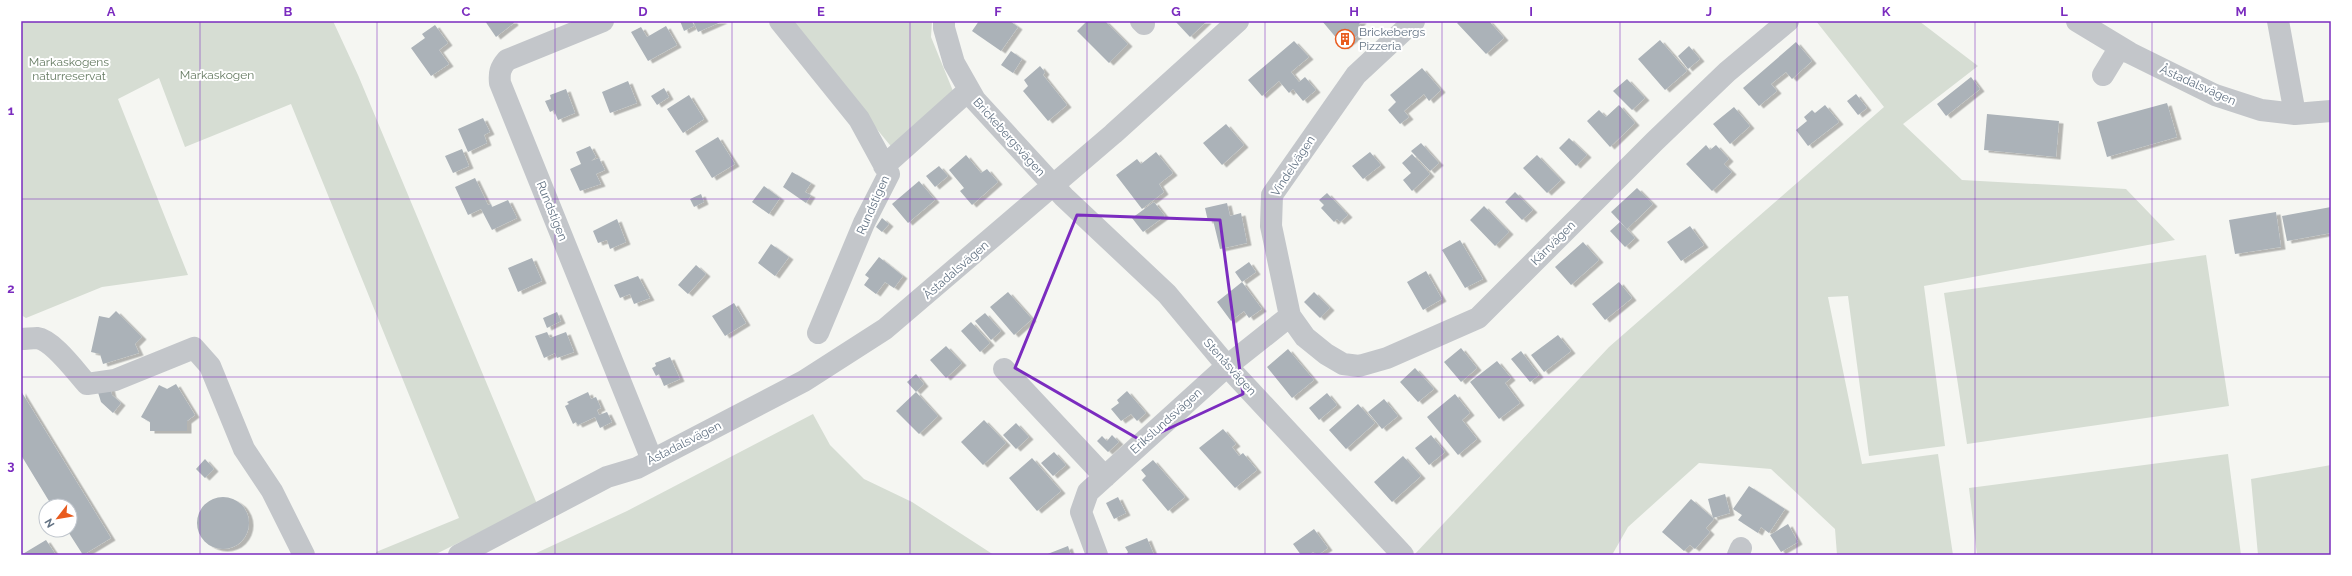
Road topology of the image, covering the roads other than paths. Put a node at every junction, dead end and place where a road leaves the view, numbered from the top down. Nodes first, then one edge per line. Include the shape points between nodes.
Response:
1 (603, 21) edge
2 (780, 21) edge
3 (944, 21) edge
4 (1238, 21) edge
5 (1414, 21) edge
6 (1788, 21) edge
7 (2076, 21) edge
8 (2278, 21) edge
9 (2120, 47) junction
10 (2103, 75) dead end
11 (969, 90) junction
12 (2331, 111) edge
13 (2295, 114) junction
14 (884, 166) junction
15 (1053, 184) junction
16 (1290, 316) junction
17 (818, 333) dead end
18 (21, 339) edge
19 (1227, 366) junction
20 (1004, 369) dead end
21 (644, 464) junction
22 (1105, 477) junction
23 (304, 555) edge
24 (459, 555) edge
25 (477, 555) edge
26 (1097, 555) edge
27 (1402, 555) edge

1 - 21 street, Rundstigen via 507,60 500,67 499,75
2 - 14 street, Rundstigen via 859,119
3 - 11 street, Brickebergsvägen via 954,63
4 - 15 street, Åstadalsvägen
5 - 16 street, Vindelvägen via 1356,74 1272,195 1271,226
6 - 16 street, Kärrvägen via 1727,72 1478,318 1387,358 1359,366 1343,364 1326,354 1305,337
7 - 9 street, Åstadalsvägen
8 - 13 street
9 - 10 street
9 - 13 street, Åstadalsvägen via 2215,95 2261,110
11 - 14 street, Rundstigen
11 - 15 street, Brickebergsvägen via 975,100
12 - 13 street, Åstadalsvägen
14 - 17 street, Rundstigen via 889,174 864,223
15 - 19 street, Stenåsvägen via 1166,294
15 - 21 street, Åstadalsvägen via 885,329 804,381
16 - 19 street
18 - 23 street via 38,338 45,342 58,351 87,384 115,380 194,348 210,366 244,449 272,491
19 - 22 street, Erikslundsvägen
19 - 27 street, Stenåsvägen
20 - 22 street
21 - 24 street, Åstadalsvägen via 607,477
21 - 25 street, Åstadalsvägen via 553,520
22 - 26 street, Erikslundsvägen via 1088,492 1081,512

